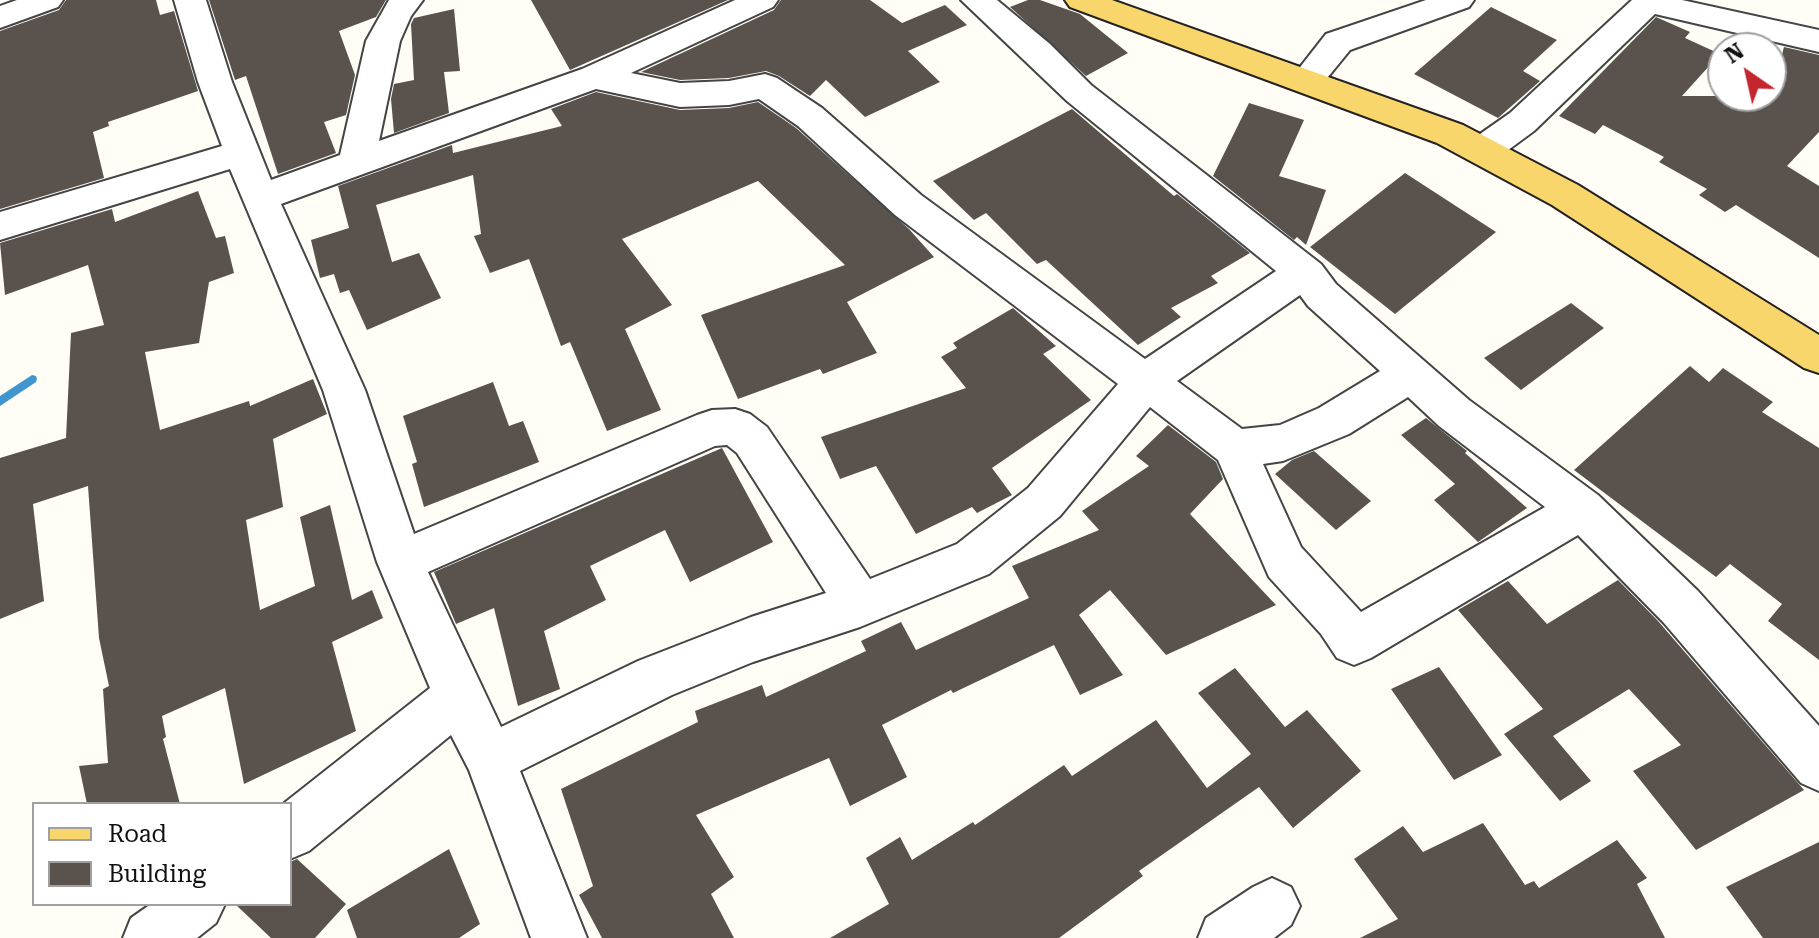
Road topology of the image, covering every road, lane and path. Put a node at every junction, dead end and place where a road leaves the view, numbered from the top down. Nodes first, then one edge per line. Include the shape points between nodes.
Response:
1 (47, 0) edge
2 (190, 0) edge
3 (407, 0) edge
4 (762, 0) edge
5 (977, 0) edge
6 (1081, 0) edge
7 (1458, 0) edge
8 (1607, 0) edge
9 (1646, 5) edge
10 (0, 18) edge
11 (1819, 41) edge
12 (594, 77) junction
13 (1307, 80) junction
14 (1483, 150) junction
15 (243, 152) junction
16 (356, 163) junction
17 (260, 198) junction
18 (0, 226) edge
19 (1307, 275) junction
20 (1819, 356) edge
21 (1410, 374) junction
22 (1147, 380) junction
23 (1234, 448) junction
24 (1582, 509) junction
25 (400, 562) junction
26 (860, 605) junction
27 (459, 697) junction
28 (490, 759) junction
29 (1819, 765) edge
30 (292, 830) edge
31 (194, 906) edge
32 (1272, 906) dead end
33 (151, 938) edge
34 (559, 938) edge
35 (1226, 938) edge

1 - 10 street
2 - 15 street
3 - 16 street via 383,41
4 - 12 street
5 - 19 street via 1079,93
6 - 13 main road
7 - 13 street via 1338,42
8 - 9 street
9 - 11 street
9 - 14 street via 1522,122
12 - 16 street
12 - 22 street via 680,95 765,86 810,117 908,205
13 - 14 main road
14 - 20 main road via 1565,195
15 - 17 street
15 - 18 street
16 - 17 street
17 - 25 street via 344,390
19 - 21 street via 1322,295
19 - 22 street via 1283,285
21 - 23 street via 1334,421 1283,443
21 - 24 street
22 - 23 street
22 - 26 street via 1044,502 973,559
23 - 24 street via 1285,562 1354,642
24 - 29 street via 1681,607
25 - 26 street via 712,428 735,427 752,440
25 - 27 street
26 - 28 street via 655,678
27 - 28 street
27 - 30 street
28 - 34 street
31 - 33 street
32 - 35 street

